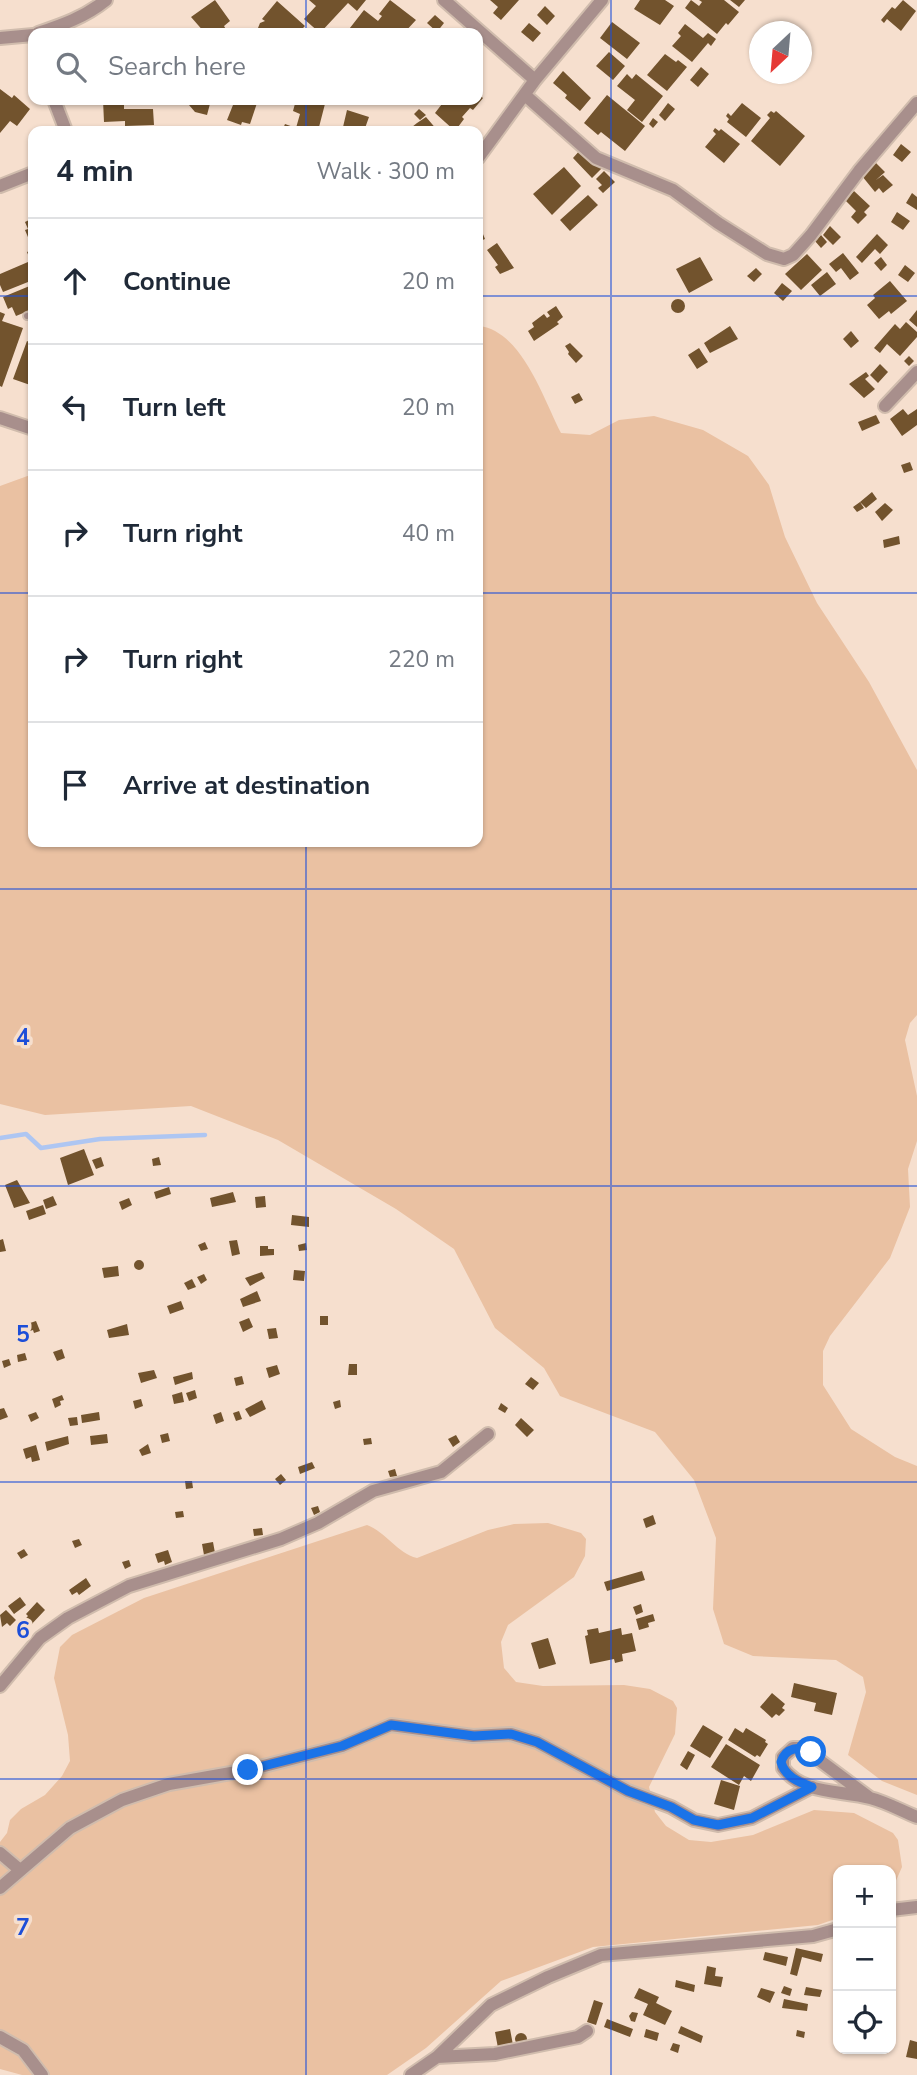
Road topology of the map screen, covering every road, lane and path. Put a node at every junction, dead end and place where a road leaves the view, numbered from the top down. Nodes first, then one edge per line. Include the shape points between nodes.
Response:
1 (106, 0) edge
2 (443, 0) edge
3 (602, 0) edge
4 (54, 28) edge
5 (475, 28) edge
6 (483, 35) edge
7 (28, 36) edge
8 (0, 38) edge
9 (535, 80) junction
10 (525, 95) junction
11 (917, 103) edge
12 (56, 105) edge
13 (63, 126) edge
14 (483, 151) edge
15 (28, 175) edge
16 (0, 186) edge
17 (917, 372) edge
18 (912, 386) edge
19 (885, 406) dead end
20 (0, 418) edge
21 (28, 427) edge
22 (488, 1434) dead end
23 (0, 1686) edge
24 (812, 1787) junction
25 (870, 1798) junction
26 (917, 1817) edge
27 (0, 1853) edge
28 (20, 1870) junction
29 (0, 1888) edge
30 (917, 1907) edge
31 (896, 1909) edge
32 (833, 1930) edge
33 (587, 2031) dead end
34 (0, 2037) edge
35 (437, 2057) junction
36 (42, 2075) edge
37 (411, 2075) edge

1 - 4 street
2 - 5 street
3 - 9 street
6 - 9 street
7 - 8 street
9 - 10 street
10 - 11 street via 596,158 673,190 767,254 784,258 793,255 811,235
10 - 14 street
12 - 13 street
15 - 16 street
17 - 18 street
18 - 19 street
20 - 21 street
22 - 23 street via 441,1472 373,1491 281,1539 129,1586 40,1638
24 - 25 street
24 - 25 street via 783,1768 783,1756 789,1751 798,1747 811,1752
24 - 28 street via 752,1818 718,1825 694,1820 628,1791 537,1742 511,1734 474,1736 391,1725 342,1746 170,1784 122,1800 70,1828
25 - 26 street
27 - 28 street
28 - 29 street
30 - 31 street
32 - 35 street via 600,1955 491,2005
33 - 35 street via 578,2037 495,2054
34 - 36 street via 23,2050
35 - 37 street

